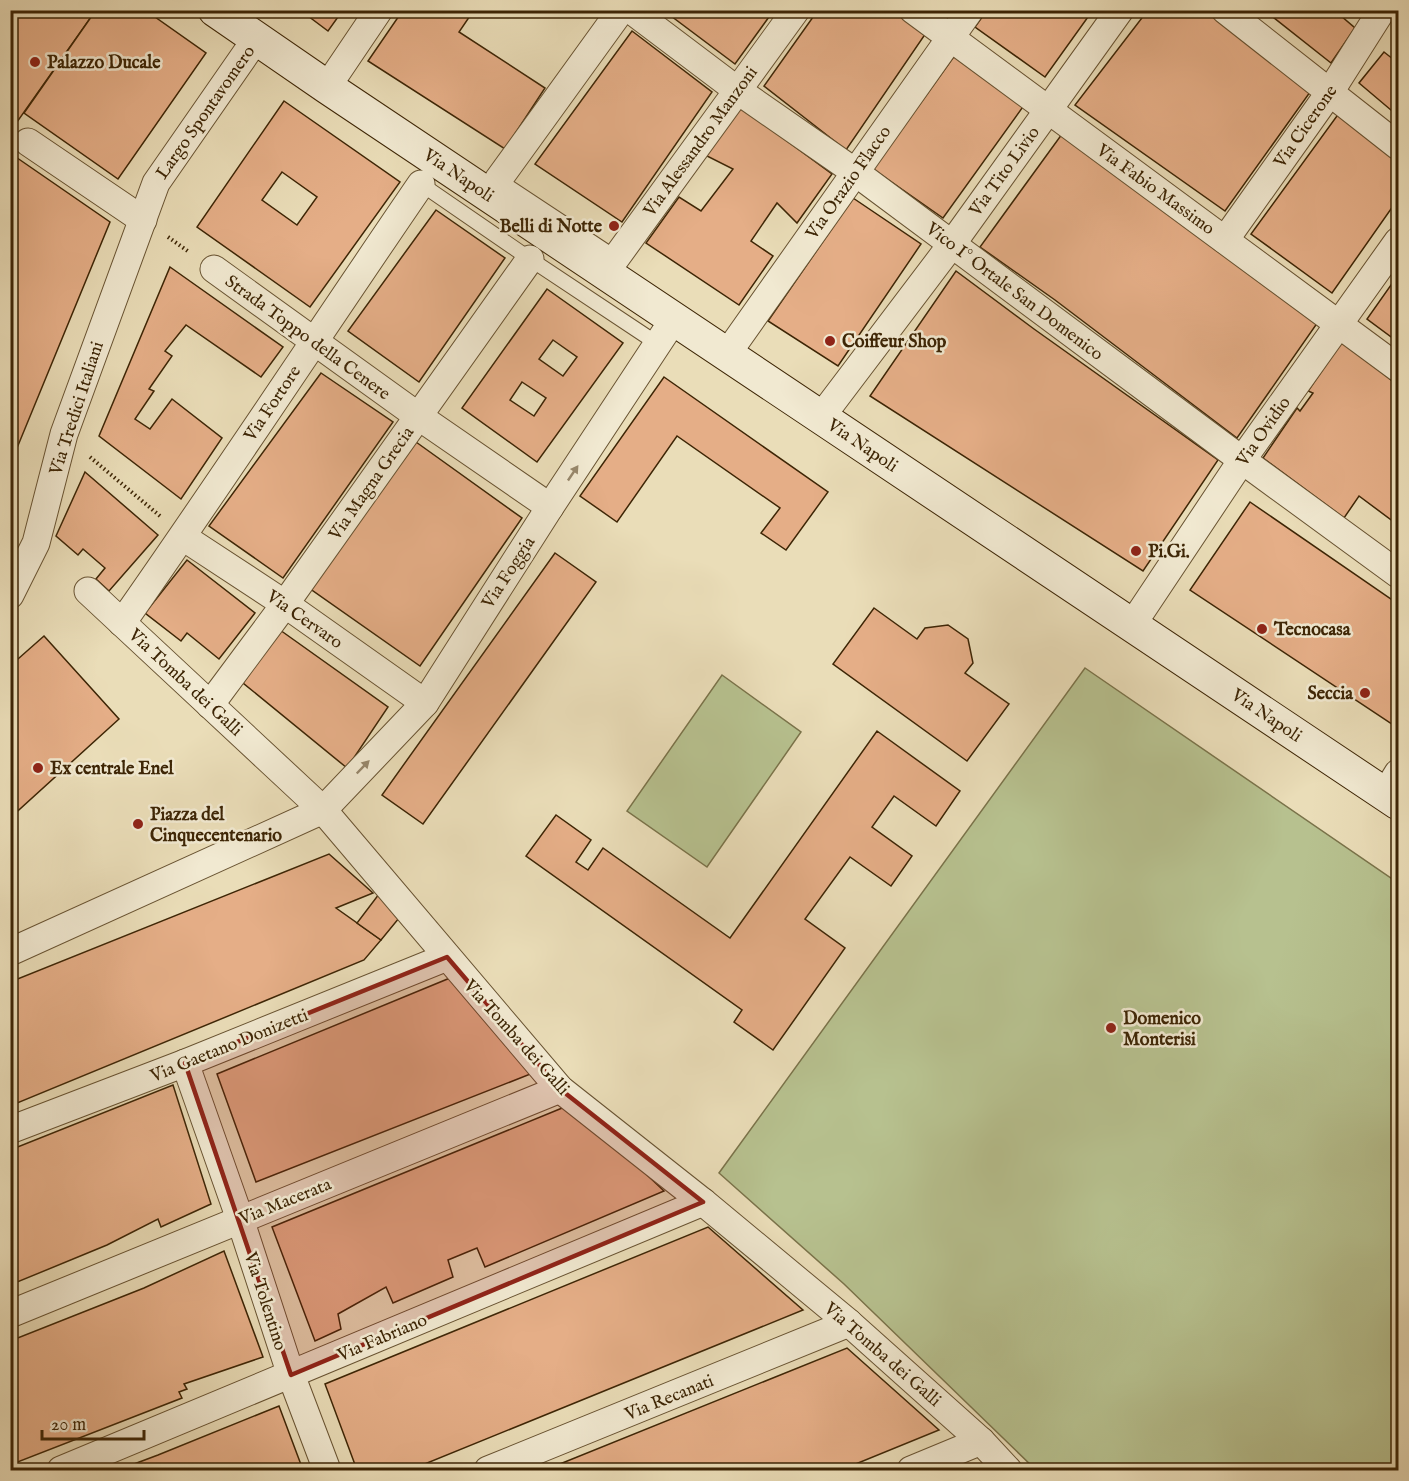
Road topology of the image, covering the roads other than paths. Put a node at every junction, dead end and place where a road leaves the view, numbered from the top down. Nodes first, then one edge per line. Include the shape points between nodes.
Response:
1 (215, 10) edge
2 (379, 10) edge
3 (621, 10) edge
4 (631, 10) edge
5 (796, 10) edge
6 (913, 10) edge
7 (970, 10) edge
8 (1120, 10) edge
9 (1225, 10) edge
10 (1383, 10) edge
11 (1398, 23) edge
12 (256, 39) junction
13 (951, 39) junction
14 (327, 87) junction
15 (737, 90) junction
16 (1330, 92) junction
17 (1048, 109) junction
18 (28, 142) dead end
19 (1398, 146) edge
20 (855, 172) junction
21 (498, 180) joint
22 (421, 184) joint
23 (143, 220) junction
24 (1225, 240) junction
25 (1398, 241) edge
26 (952, 244) junction
27 (530, 259) junction
28 (610, 266) junction
29 (214, 269) dead end
30 (1339, 324) junction
31 (666, 332) junction
32 (313, 341) junction
33 (727, 354) junction
34 (1398, 368) edge
35 (418, 416) junction
36 (821, 417) junction
37 (1242, 460) junction
38 (550, 507) junction
39 (174, 529) junction
40 (1398, 574) edge
41 (87, 591) dead end
42 (10, 595) edge
43 (285, 604) junction
44 (122, 622) junction
45 (1132, 625) junction
46 (425, 703) junction
47 (210, 705) junction
48 (1394, 790) edge
49 (323, 810) junction
50 (10, 952) edge
51 (447, 957) junction
52 (185, 1063) junction
53 (560, 1089) junction
54 (10, 1130) edge
55 (703, 1202) junction
56 (240, 1220) junction
57 (10, 1314) edge
58 (849, 1323) junction
59 (291, 1376) junction
60 (981, 1441) junction
61 (61, 1470) edge
62 (327, 1470) edge
63 (488, 1470) edge
64 (911, 1470) edge
65 (1008, 1470) edge

1 - 12 street, Largo Spontavomero
2 - 14 street
3 - 21 street
4 - 15 street, Vico I° Ortale San Domenico
5 - 15 street, Via Alessandro Manzoni
6 - 13 street, Via Fabio Massimo
7 - 13 street, Via Orazio Flacco
8 - 17 street, Via Tito Livio
9 - 16 street
10 - 11 street
10 - 16 street, Via Cicerone
12 - 14 street, Largo Spontavomero
12 - 23 street, Largo Spontavomero via 156,183
13 - 17 street, Via Fabio Massimo
13 - 20 street, Via Orazio Flacco
14 - 28 street, Via Napoli
15 - 20 street, Vico I° Ortale San Domenico
15 - 28 street, Via Alessandro Manzoni
16 - 19 street
16 - 24 street, Via Cicerone
17 - 24 street, Via Fabio Massimo
17 - 26 street, Via Tito Livio
18 - 23 street
20 - 26 street, Vico I° Ortale San Domenico
20 - 33 street, Via Orazio Flacco
21 - 28 lane, Via Napoli
22 - 27 lane, Via Napoli
22 - 32 street, Via Fortore
23 - 42 street, Via Tredici Italiani via 64,434 36,543
24 - 30 street, Via Fabio Massimo
25 - 30 street, Via Ovidio
26 - 36 street, Via Tito Livio
26 - 37 street, Vico I° Ortale San Domenico
27 - 31 lane, Via Napoli
27 - 35 street, Via Magna Grecia
28 - 31 street, Via Napoli
29 - 32 street, Strada Toppo della Cenere
30 - 34 street, Via Fabio Massimo
30 - 37 street, Via Ovidio
31 - 33 street, Via Napoli
38 -> 31 street, Via Foggia
32 - 35 street, Strada Toppo della Cenere
32 - 39 street, Via Fortore
33 - 36 street, Via Napoli
35 - 38 street, Strada Toppo della Cenere
35 - 43 street, Via Magna Grecia
36 - 45 street, Via Napoli
37 - 40 street, Vico I° Ortale San Domenico
37 - 45 street, Via Ovidio
38 - 46 street, Via Foggia
39 - 43 street, Via Cervaro
39 - 44 street, Via Fortore
41 - 44 street, Via Tomba dei Galli
43 - 46 street, Via Cervaro
43 - 47 street, Via Magna Grecia
44 - 47 street, Via Tomba dei Galli
45 - 48 street, Via Napoli
49 -> 46 street, Via Foggia
47 - 49 street, Via Tomba dei Galli
49 - 50 street
49 - 51 street, Via Tomba dei Galli
51 - 52 street, Via Gaetano Donizetti
51 - 53 street, Via Tomba dei Galli
52 - 54 street, Via Gaetano Donizetti
52 - 56 street, Via Tolentino
53 - 55 street, Via Tomba dei Galli
53 - 56 street, Via Macerata
55 - 58 street, Via Tomba dei Galli
55 - 59 street, Via Fabriano
56 - 57 street, Via Macerata
56 - 59 street, Via Tolentino
58 - 60 street, Via Tomba dei Galli
58 - 63 street, Via Recanati
59 - 61 street, Via Fabriano
59 - 62 street, Via Tolentino
60 - 64 street
60 - 65 street, Via Tomba dei Galli

